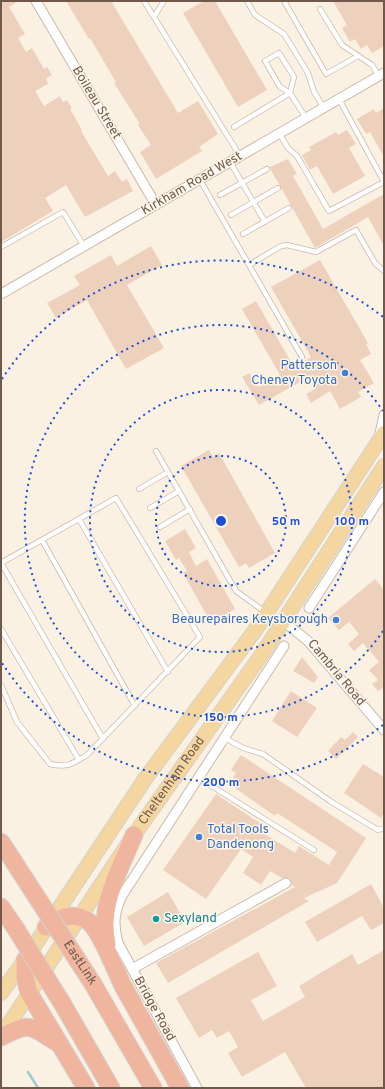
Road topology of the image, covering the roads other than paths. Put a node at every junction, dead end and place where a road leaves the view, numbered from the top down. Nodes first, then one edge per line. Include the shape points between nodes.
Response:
1 (36, 1) edge
2 (144, 1) edge
3 (164, 1) edge
4 (247, 1) edge
5 (284, 1) edge
6 (320, 9) dead end
7 (154, 17) junction
8 (358, 56) junction
9 (381, 75) edge
10 (290, 93) junction
11 (339, 99) junction
12 (324, 108) junction
13 (306, 118) junction
14 (234, 127) dead end
15 (279, 133) junction
16 (240, 156) junction
17 (230, 162) junction
18 (267, 169) dead end
19 (200, 180) junction
20 (242, 183) junction
21 (278, 188) dead end
22 (220, 195) dead end
23 (253, 202) junction
24 (156, 205) junction
25 (289, 208) dead end
26 (231, 215) dead end
27 (265, 222) junction
28 (243, 234) dead end
29 (84, 246) junction
30 (1, 247) edge
31 (249, 265) junction
32 (384, 270) edge
33 (1, 294) edge
34 (302, 356) dead end
35 (384, 415) edge
36 (381, 438) edge
37 (156, 451) dead end
38 (384, 466) edge
39 (168, 472) junction
40 (139, 489) dead end
41 (179, 491) junction
42 (384, 492) edge
43 (381, 503) edge
44 (150, 508) dead end
45 (190, 510) junction
46 (79, 519) junction
47 (160, 527) dead end
48 (42, 540) junction
49 (332, 571) junction
50 (315, 573) junction
51 (309, 608) dead end
52 (267, 613) junction
53 (283, 621) junction
54 (1, 629) edge
55 (284, 646) dead end
56 (262, 654) junction
57 (168, 672) junction
58 (265, 676) junction
59 (1, 685) edge
60 (135, 706) junction
61 (384, 730) edge
62 (225, 738) junction
63 (102, 739) junction
64 (79, 760) junction
65 (199, 778) junction
66 (384, 828) edge
67 (134, 835) junction
68 (1, 842) edge
69 (314, 850) dead end
70 (140, 866) junction
71 (117, 876) junction
72 (286, 883) dead end
73 (1, 907) edge
74 (78, 918) junction
75 (46, 927) junction
76 (115, 929) joint
77 (25, 960) junction
78 (132, 968) junction
79 (123, 985) junction
80 (1, 993) edge
81 (29, 993) junction
82 (1, 1036) edge
83 (60, 1044) junction
84 (86, 1088) edge
85 (111, 1088) edge
86 (153, 1088) edge
87 (180, 1088) edge
88 (197, 1088) edge

1 - 24 street, Boileau Street
2 - 7 lane
3 - 7 lane
4 - 12 lane via 255,15 284,34 308,73 314,92
5 - 8 lane via 326,74
6 - 8 lane via 342,45
7 - 16 lane
8 - 9 lane
9 - 11 street, Kirkham Road West
10 - 10 lane via 280,87 265,61 279,53 294,77
10 - 13 lane
10 - 14 lane
11 - 12 street, Kirkham Road West
11 - 15 lane via 384,182 329,211 297,156 288,148
12 - 13 street, Kirkham Road West
13 - 15 street, Kirkham Road West
15 - 16 street, Kirkham Road West
16 - 17 street, Kirkham Road West
17 - 19 street, Kirkham Road West
17 - 20 lane
18 - 20 lane
19 - 24 street, Kirkham Road West
19 - 31 lane
20 - 22 lane
20 - 23 lane
21 - 23 lane
23 - 26 lane
23 - 27 lane
24 - 29 street, Kirkham Road West
25 - 27 lane
27 - 28 lane
29 - 30 lane via 63,212
29 - 33 street, Kirkham Road West
31 - 32 lane via 281,246 316,252 356,230 375,263
31 - 34 lane
35 - 36 street, Cheltenham Road
36 - 52 main road, Cheltenham Road
37 - 39 lane
38 - 50 main road, Cheltenham Road
39 - 40 lane
39 - 41 lane
41 - 44 lane
41 - 45 lane
42 - 43 street
43 - 49 street
45 - 47 lane
45 - 52 lane via 238,592
46 - 48 lane
46 - 57 lane
46 - 57 lane via 116,498 200,637
48 - 60 lane
48 - 63 lane via 1,563
49 - 50 street
49 - 51 street
50 - 53 main road, Cheltenham Road
52 - 53 main road
52 - 75 main road, Cheltenham Road via 145,779
53 - 56 main road, Cheltenham Road
53 - 61 street, Cambria Road via 308,640
54 - 64 lane
55 - 58 street, Cheltenham Road
56 - 58 street
56 - 67 main road, Cheltenham Road
57 - 60 lane
58 - 62 street, Cheltenham Road
59 - 64 lane via 17,722 50,764 61,767 73,765
60 - 63 lane
62 - 65 street, Cheltenham Road
62 - 66 lane via 243,748 263,754 330,801 378,830
63 - 64 lane via 87,756
65 - 69 lane
65 - 70 street, Cheltenham Road
67 - 71 highway
67 - 74 main road, Cheltenham Road
68 - 86 highway, EastLink, bridge via 93,984
70 - 71 street
70 - 76 street, Cheltenham Road via 118,903
71 - 79 highway via 107,904 105,929 108,945
72 - 78 street
73 - 85 highway, bridge via 62,1003
74 - 75 highway via 58,919
74 - 79 highway via 94,927
74 - 81 main road, Cheltenham Road
75 - 77 main road, Cheltenham Road
76 - 78 street, Bridge Road via 118,943
77 - 80 main road, Cheltenham Road
77 - 81 highway via 25,977
78 - 88 street, Bridge Road
79 - 87 highway
81 - 82 main road, Cheltenham Road
81 - 83 highway
82 - 83 highway via 22,1026 30,1027
83 - 84 highway

